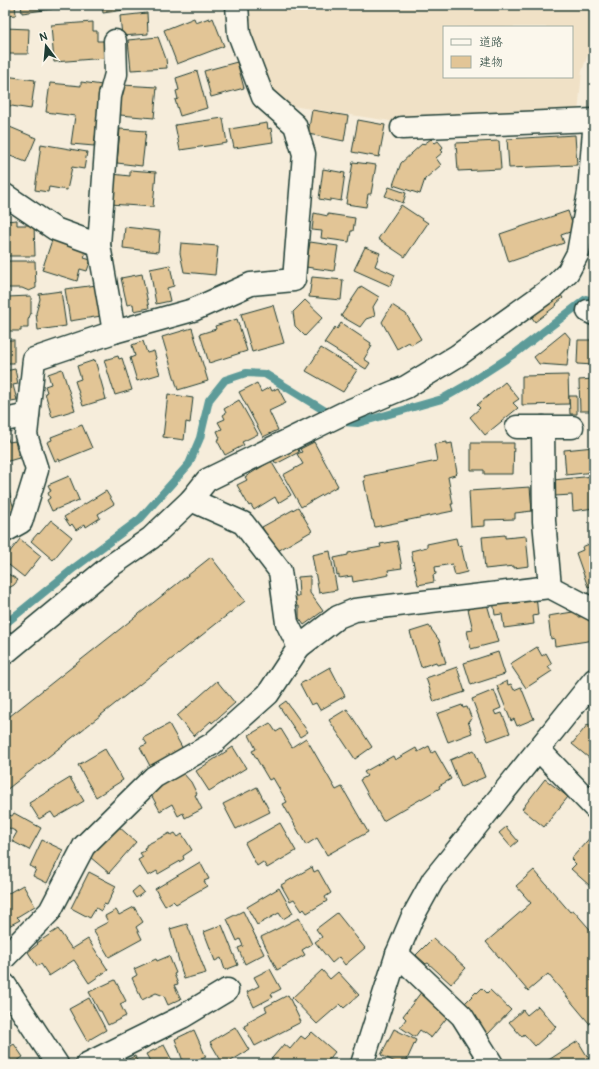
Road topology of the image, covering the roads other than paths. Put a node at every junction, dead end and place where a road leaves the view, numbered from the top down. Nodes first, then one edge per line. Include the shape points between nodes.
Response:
1 (237, 5) edge
2 (115, 41) dead end
3 (594, 120) edge
4 (402, 128) dead end
5 (594, 131) edge
6 (592, 192) edge
7 (5, 195) edge
8 (99, 245) junction
9 (114, 332) junction
10 (28, 415) junction
11 (5, 420) edge
12 (517, 427) dead end
13 (543, 427) junction
14 (572, 427) dead end
15 (191, 500) junction
16 (5, 531) edge
17 (550, 587) junction
18 (594, 610) edge
19 (299, 647) junction
20 (5, 652) edge
21 (594, 680) edge
22 (539, 750) junction
23 (594, 807) edge
24 (397, 954) junction
25 (5, 957) edge
26 (5, 985) edge
27 (227, 990) dead end
28 (57, 1064) edge
29 (87, 1064) edge
30 (362, 1064) edge
31 (492, 1064) edge

1 - 9 street via 238,34 263,97 295,125 304,154 294,280 251,284 193,310
2 - 8 street via 116,74 110,96
3 - 4 street
5 - 6 street
6 - 15 street via 578,253 568,272 552,288 457,356 406,387 344,413 207,480
7 - 8 street via 55,229
8 - 9 street
9 - 10 street via 34,358
10 - 11 street
10 - 16 street via 26,435 37,470 21,522
12 - 13 street
13 - 14 street
13 - 17 street via 544,521
15 - 19 street via 243,523 280,570 287,623
15 - 20 street via 151,538 109,567
17 - 18 street
17 - 19 street via 355,610 338,617
19 - 25 street via 268,694 212,744 154,777 84,846 50,911
21 - 22 street
22 - 23 street
22 - 24 street via 433,880 412,918
24 - 30 street
24 - 31 street via 462,1016
26 - 28 street
27 - 29 street via 182,1017

